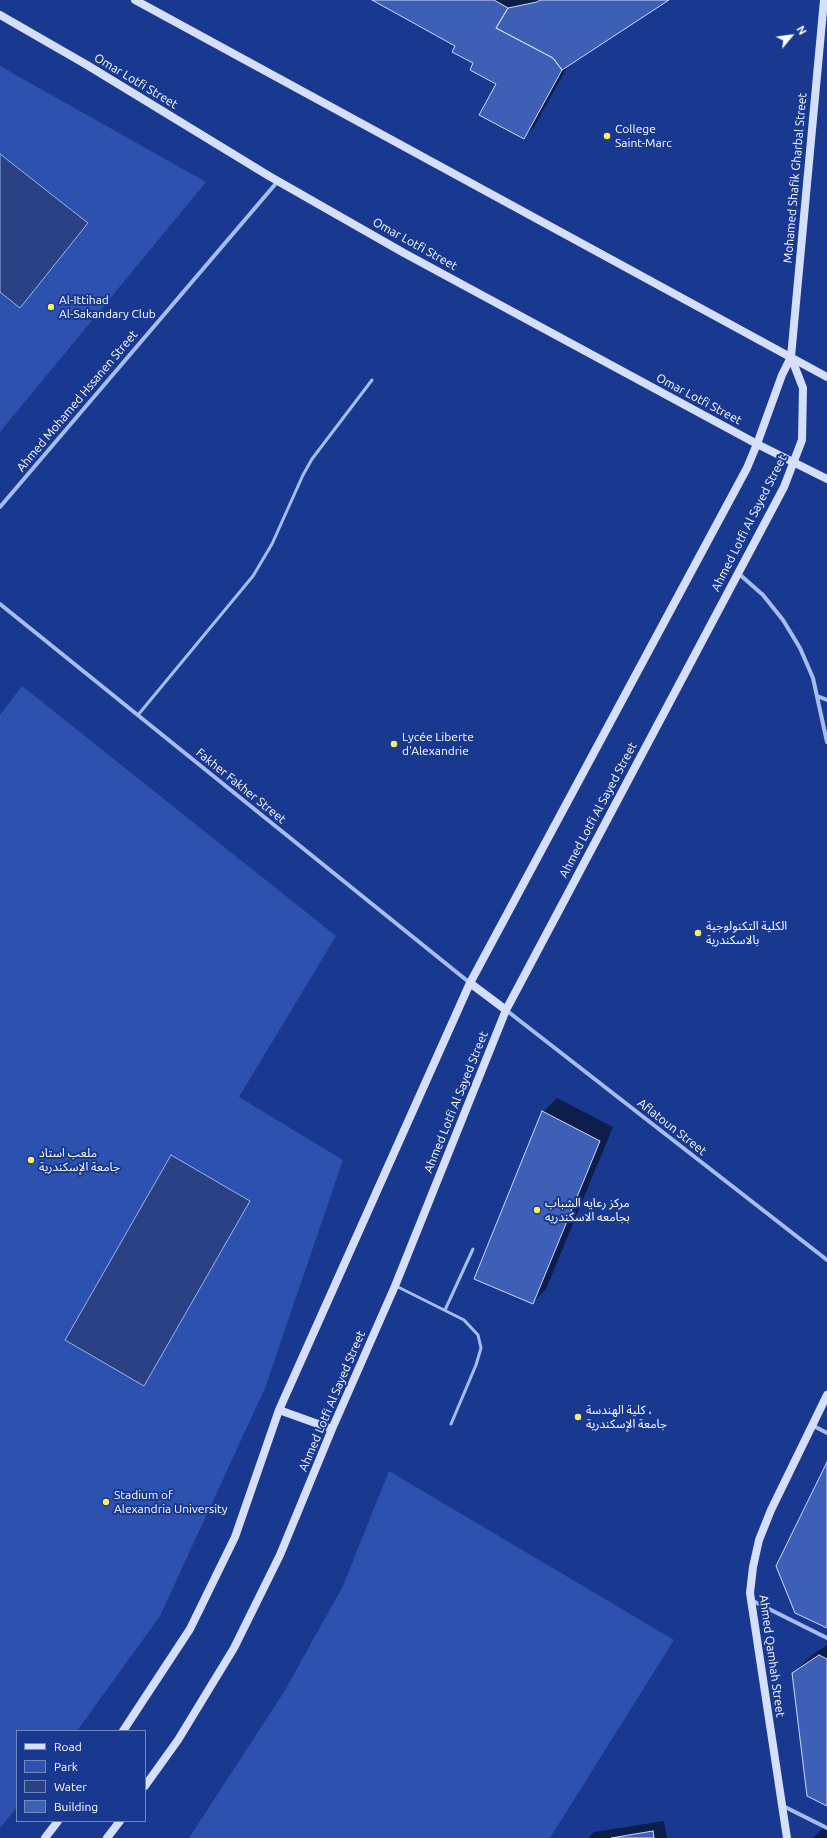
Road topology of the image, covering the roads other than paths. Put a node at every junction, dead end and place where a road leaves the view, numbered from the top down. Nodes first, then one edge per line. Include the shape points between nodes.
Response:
1 (135, 0) edge
2 (824, 0) edge
3 (825, 12) edge
4 (0, 15) edge
5 (278, 181) junction
6 (791, 357) junction
7 (827, 377) edge
8 (372, 380) dead end
9 (757, 444) junction
10 (794, 463) junction
11 (827, 480) edge
12 (0, 507) edge
13 (738, 573) junction
14 (0, 604) edge
15 (817, 696) junction
16 (827, 700) edge
17 (138, 715) junction
18 (827, 742) edge
19 (470, 983) junction
20 (506, 1010) junction
21 (472, 1249) dead end
22 (827, 1260) edge
23 (395, 1286) junction
24 (445, 1310) junction
25 (827, 1395) edge
26 (279, 1410) junction
27 (451, 1424) dead end
28 (812, 1425) junction
29 (332, 1429) junction
30 (827, 1433) edge
31 (750, 1600) junction
32 (827, 1638) edge
33 (124, 1730) edge
34 (146, 1785) edge
35 (782, 1805) junction
36 (57, 1822) edge
37 (119, 1822) edge
38 (827, 1828) edge
39 (45, 1838) edge
40 (107, 1838) edge
41 (787, 1838) edge

1 - 6 main road
2 - 3 main road, Mohamed Shafik Gharbal Street
3 - 6 main road, Mohamed Shafik Gharbal Street
4 - 5 main road, Omar Lotfi Street
5 - 9 main road, Omar Lotfi Street
5 - 12 street, Ahmed Mohamed Hssanen Street
6 - 7 main road
6 - 9 main road
6 - 10 main road, Ahmed Lotfi Al Sayed Street via 804,388 802,440
8 - 17 lane via 312,459 272,544 253,576
9 - 10 main road, Omar Lotfi Street
9 - 19 main road via 740,482
10 - 11 main road, Omar Lotfi Street
10 - 13 main road, Ahmed Lotfi Al Sayed Street
13 - 15 street via 763,595 783,620 800,648 813,678
13 - 20 main road, Ahmed Lotfi Al Sayed Street
14 - 17 street, Fakher Fakher Street
15 - 16 street
15 - 18 street
17 - 19 street, Fakher Fakher Street
19 - 20 main road
19 - 26 main road
20 - 22 street, Aflatoun Street
20 - 23 main road, Ahmed Lotfi Al Sayed Street
21 - 24 lane
23 - 24 lane
23 - 29 main road, Ahmed Lotfi Al Sayed Street
24 - 27 lane via 464,1320 478,1335 481,1348
25 - 28 main road, Ahmed Qamhah Street
26 - 29 main road
26 - 33 main road via 235,1537 190,1629
28 - 30 street
28 - 31 main road, Ahmed Qamhah Street via 759,1540
29 - 34 main road, Ahmed Lotfi Al Sayed Street via 280,1555 234,1648 178,1740
31 - 32 street
31 - 35 main road, Ahmed Qamhah Street
35 - 38 street
35 - 41 main road, Ahmed Qamhah Street
36 - 39 main road
37 - 40 main road

